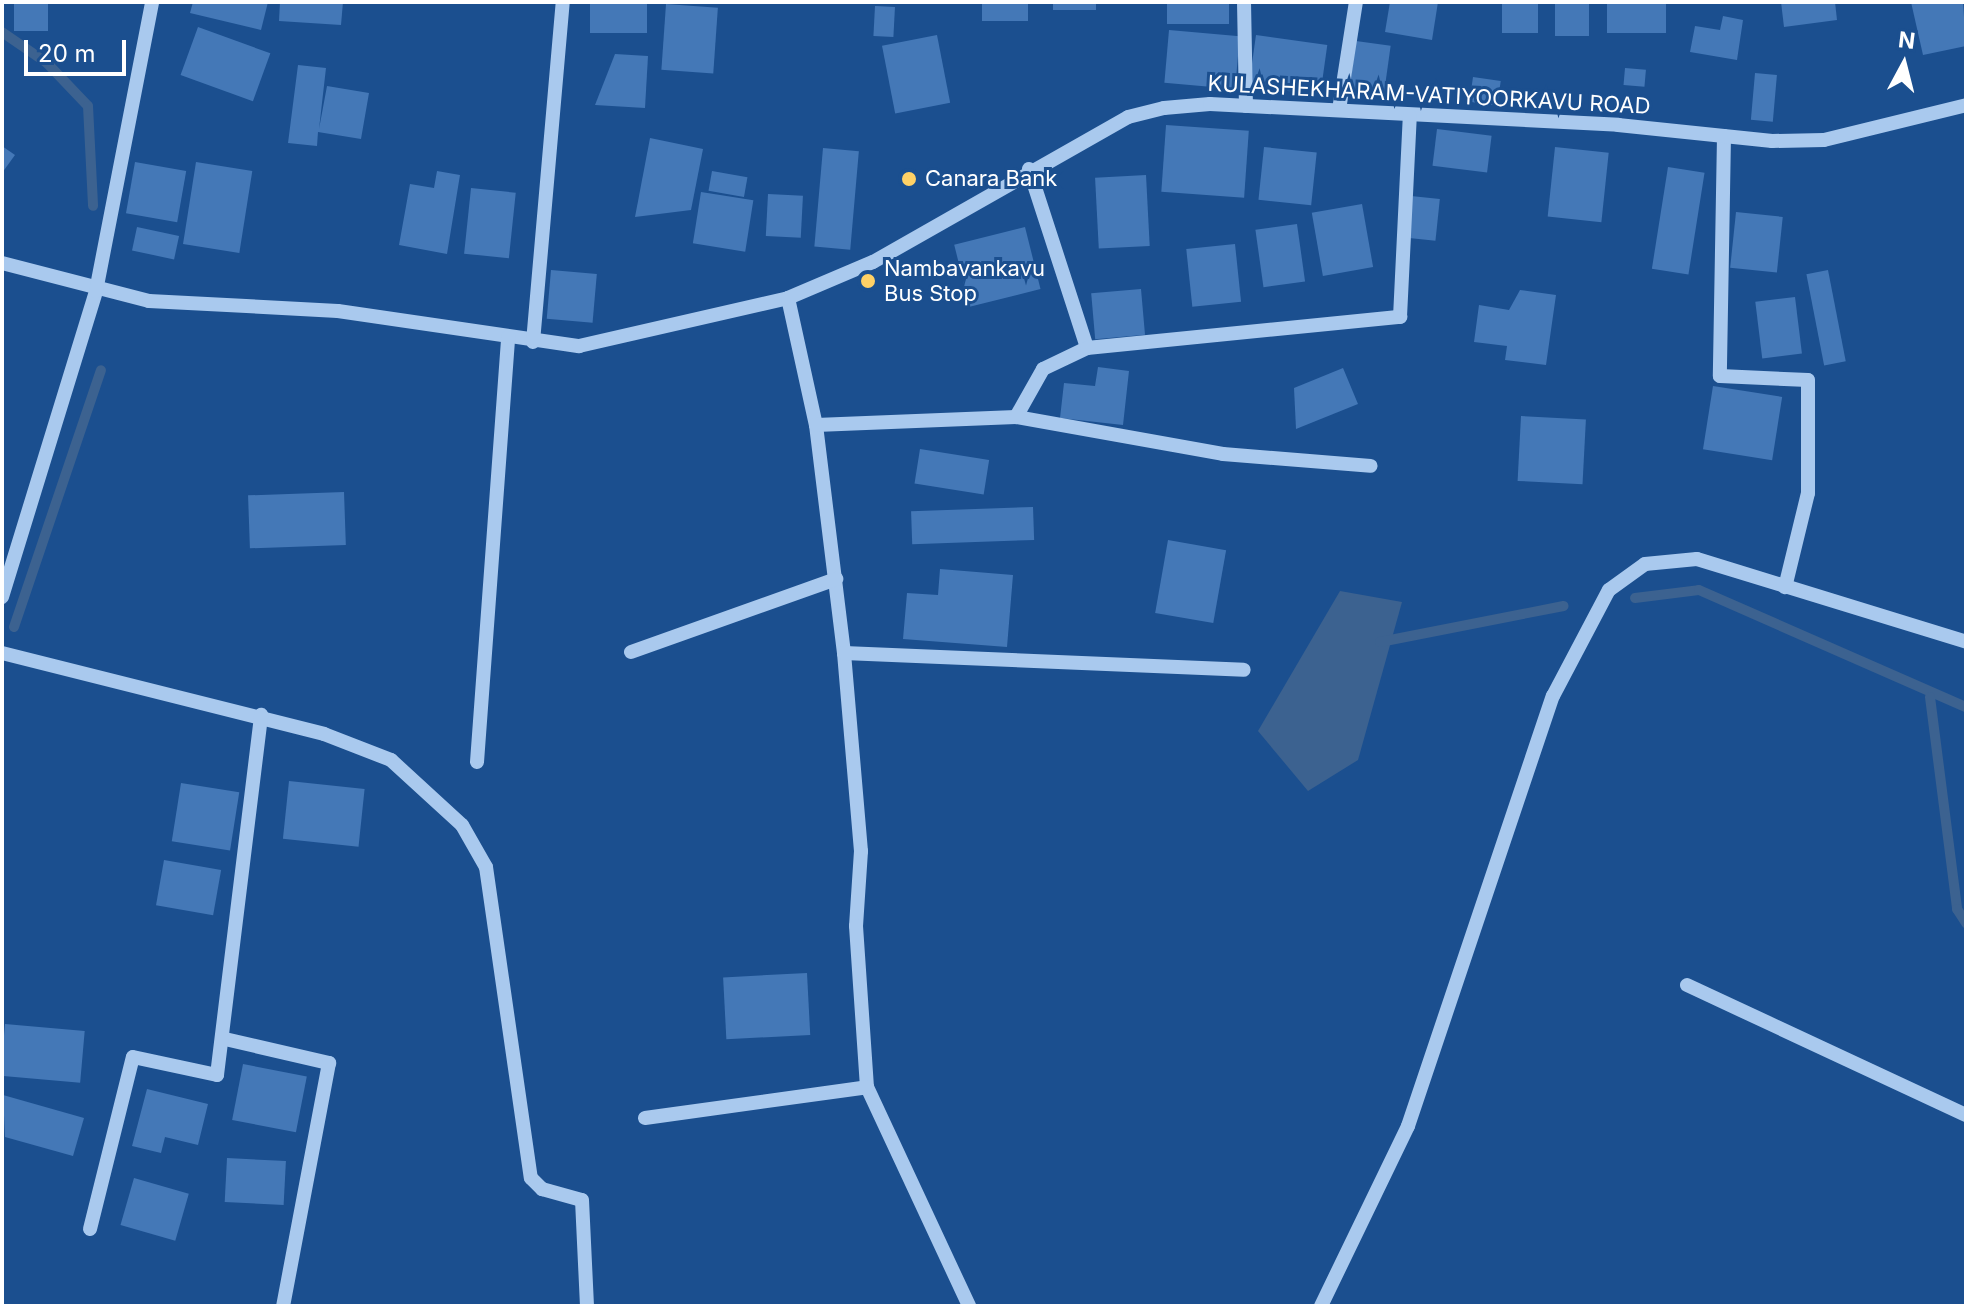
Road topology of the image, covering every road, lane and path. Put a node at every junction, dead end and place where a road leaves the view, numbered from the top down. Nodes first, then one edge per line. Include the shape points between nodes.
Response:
1 (152, 2) edge
2 (563, 2) edge
3 (1244, 2) edge
4 (1356, 2) edge
5 (1966, 105) edge
6 (1246, 106) junction
7 (1339, 110) junction
8 (1410, 116) junction
9 (1724, 136) junction
10 (1029, 169) junction
11 (2, 263) edge
12 (96, 291) junction
13 (788, 298) junction
14 (508, 337) junction
15 (533, 342) junction
16 (1087, 348) junction
17 (1016, 417) junction
18 (816, 425) junction
19 (1371, 466) dead end
20 (836, 579) junction
21 (1785, 587) junction
22 (2, 597) edge
23 (1966, 642) edge
24 (631, 652) dead end
25 (2, 653) edge
26 (844, 653) junction
27 (1244, 670) dead end
28 (261, 715) junction
29 (477, 762) dead end
30 (1687, 985) dead end
31 (225, 1039) junction
32 (867, 1087) junction
33 (1966, 1115) edge
34 (645, 1118) dead end
35 (90, 1229) dead end
36 (283, 1306) edge
37 (587, 1306) edge
38 (969, 1306) edge
39 (1321, 1306) edge

1 - 12 street
2 - 15 street
3 - 6 street
4 - 7 street
5 - 9 street, KULASHEKHARAM-VATIYOORKAVU ROAD via 1824,140
6 - 7 street, KULASHEKHARAM-VATIYOORKAVU ROAD
6 - 10 street, KULASHEKHARAM-VATIYOORKAVU ROAD via 1164,108 1128,117
7 - 8 street, KULASHEKHARAM-VATIYOORKAVU ROAD
8 - 9 street, KULASHEKHARAM-VATIYOORKAVU ROAD
8 - 16 street via 1400,317
9 - 21 street via 1720,376 1808,380 1808,493
10 - 13 street, KULASHEKHARAM-VATIYOORKAVU ROAD via 873,262
10 - 16 street
11 - 12 street, KULASHEKHARAM-VATIYOORKAVU ROAD
12 - 14 street, KULASHEKHARAM-VATIYOORKAVU ROAD via 338,311
12 - 22 street
13 - 15 street, KULASHEKHARAM-VATIYOORKAVU ROAD via 629,339
13 - 18 street
14 - 15 street, KULASHEKHARAM-VATIYOORKAVU ROAD
14 - 29 street
16 - 17 street via 1043,369
17 - 18 street
17 - 19 street via 1223,454
18 - 20 street
20 - 24 street
20 - 26 street
21 - 23 street
21 - 39 street via 1697,559 1664,559 1620,580 1598,603 1553,696 1408,1126
25 - 28 street
26 - 27 street
26 - 32 street via 861,851 856,926
28 - 31 street
28 - 37 street via 391,760 462,825 486,867 531,1178 542,1189 582,1200
30 - 33 street
31 - 35 street via 217,1075 133,1057
31 - 36 street via 329,1063
32 - 34 street
32 - 38 street

